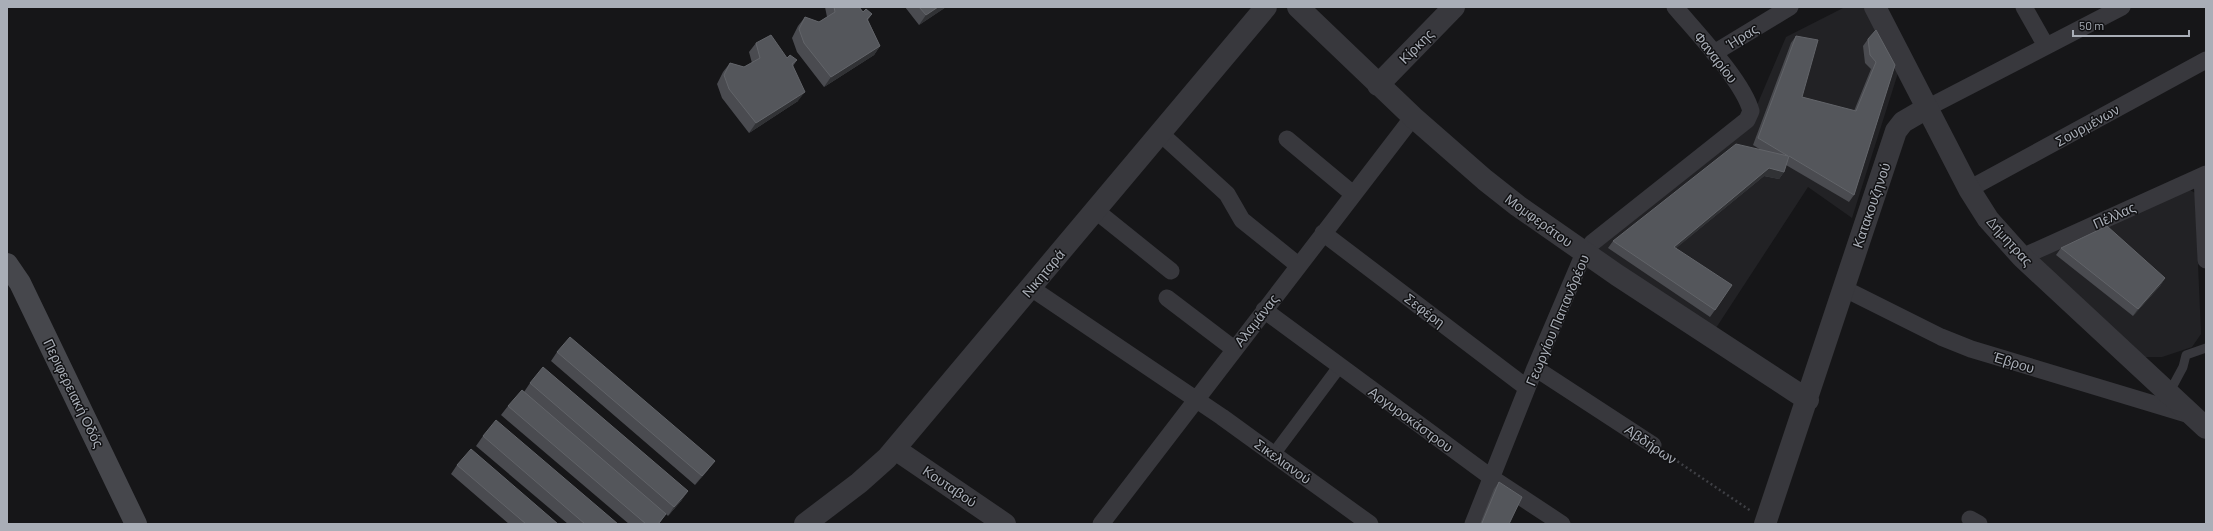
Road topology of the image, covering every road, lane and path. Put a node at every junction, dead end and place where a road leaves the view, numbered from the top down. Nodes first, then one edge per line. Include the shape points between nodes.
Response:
1 (1266, 7) edge
2 (1298, 7) edge
3 (1454, 7) edge
4 (1675, 7) edge
5 (1790, 7) edge
6 (1875, 7) edge
7 (2024, 7) edge
8 (2122, 7) edge
9 (2046, 46) junction
10 (1714, 53) junction
11 (2206, 60) edge
12 (1378, 85) junction
13 (1927, 108) junction
14 (1751, 111) joint
15 (1413, 117) junction
16 (1160, 133) junction
17 (1287, 139) dead end
18 (2204, 175) edge
19 (1969, 189) junction
20 (1353, 194) junction
21 (1096, 210) junction
22 (1323, 233) junction
23 (1584, 253) junction
24 (2022, 257) junction
25 (2206, 260) edge
26 (7, 264) edge
27 (1298, 265) junction
28 (1171, 270) dead end
29 (1031, 288) junction
30 (1843, 288) junction
31 (1167, 298) dead end
32 (1264, 310) junction
33 (2206, 348) edge
34 (1234, 350) junction
35 (1339, 367) junction
36 (1535, 368) junction
37 (1527, 388) junction
38 (2169, 393) junction
39 (1196, 399) junction
40 (1808, 400) junction
41 (2200, 422) edge
42 (1653, 445) joint
43 (895, 449) junction
44 (1274, 454) junction
45 (1492, 478) junction
46 (999, 522) edge
47 (1766, 523) edge
48 (136, 524) edge
49 (805, 524) edge
50 (1101, 524) edge
51 (1370, 524) edge
52 (1472, 524) edge
53 (1562, 524) edge

1 - 16 street, Νικηταρά
2 - 12 street, Μομφεράτου
3 - 12 street, Κίρκης
4 - 10 street, Φαναρίου
5 - 10 street, Ήρας
6 - 13 street, Δήμητρας
7 - 9 street
8 - 9 street, Κατακουζηνού
9 - 13 street, Κατακουζηνού
10 - 14 street, Φαναρίου via 1749,101
11 - 19 street, Σουρμένων
12 - 15 street, Μομφεράτου
13 - 19 street, Δήμητρας
13 - 30 street, Κατακουζηνού via 1903,122 1896,131
14 - 23 street, Γεωργίου Παπανδρέου via 1747,120 1592,243
15 - 20 street, Αλαμάνας
15 - 23 street, Μομφεράτου via 1485,180
16 - 21 street, Νικηταρά
16 - 27 street via 1227,194 1242,220
17 - 20 street
18 - 24 street, Πέλλας
18 - 25 street
19 - 24 street, Δήμητρας via 1988,219
20 - 22 street, Αλαμάνας
21 - 28 street
21 - 29 street, Νικηταρά
22 - 27 street, Αλαμάνας
22 - 37 street, Σεφέρη
23 - 36 street, Γεωργίου Παπανδρέου
23 - 40 street, Μομφεράτου
24 - 38 street, Δήμητρας
26 - 48 main road, Περιφερειακή Οδός via 27,297
27 - 32 street, Αλαμάνας
29 - 39 street, Σικελιανού
29 - 43 street, Νικηταρά
30 - 40 street, Κατακουζηνού
30 - 41 street, Έβρου via 1941,337 1971,349
31 - 34 street
32 - 34 street, Αλαμάνας
32 - 35 street, Αργυροκάστρου
33 - 38 lane via 2186,355 2183,367
34 - 39 street, Αλαμάνας
35 - 44 street
35 - 45 street, Αργυροκάστρου
36 - 37 street, Γεωργίου Παπανδρέου
36 - 42 street, Αβδήρων
37 - 45 street, Γεωργίου Παπανδρέου
38 - 41 street, Δήμητρας
39 - 44 street, Σικελιανού
39 - 50 street, Αλαμάνας
40 - 47 street, Κατακουζηνού
42 - 47 path, Αβδήρων
43 - 46 street, Κουταβού
43 - 49 street, Νικηταρά via 859,483
44 - 51 street, Σικελιανού
45 - 52 street, Γεωργίου Παπανδρέου
45 - 53 street, Αργυροκάστρου

